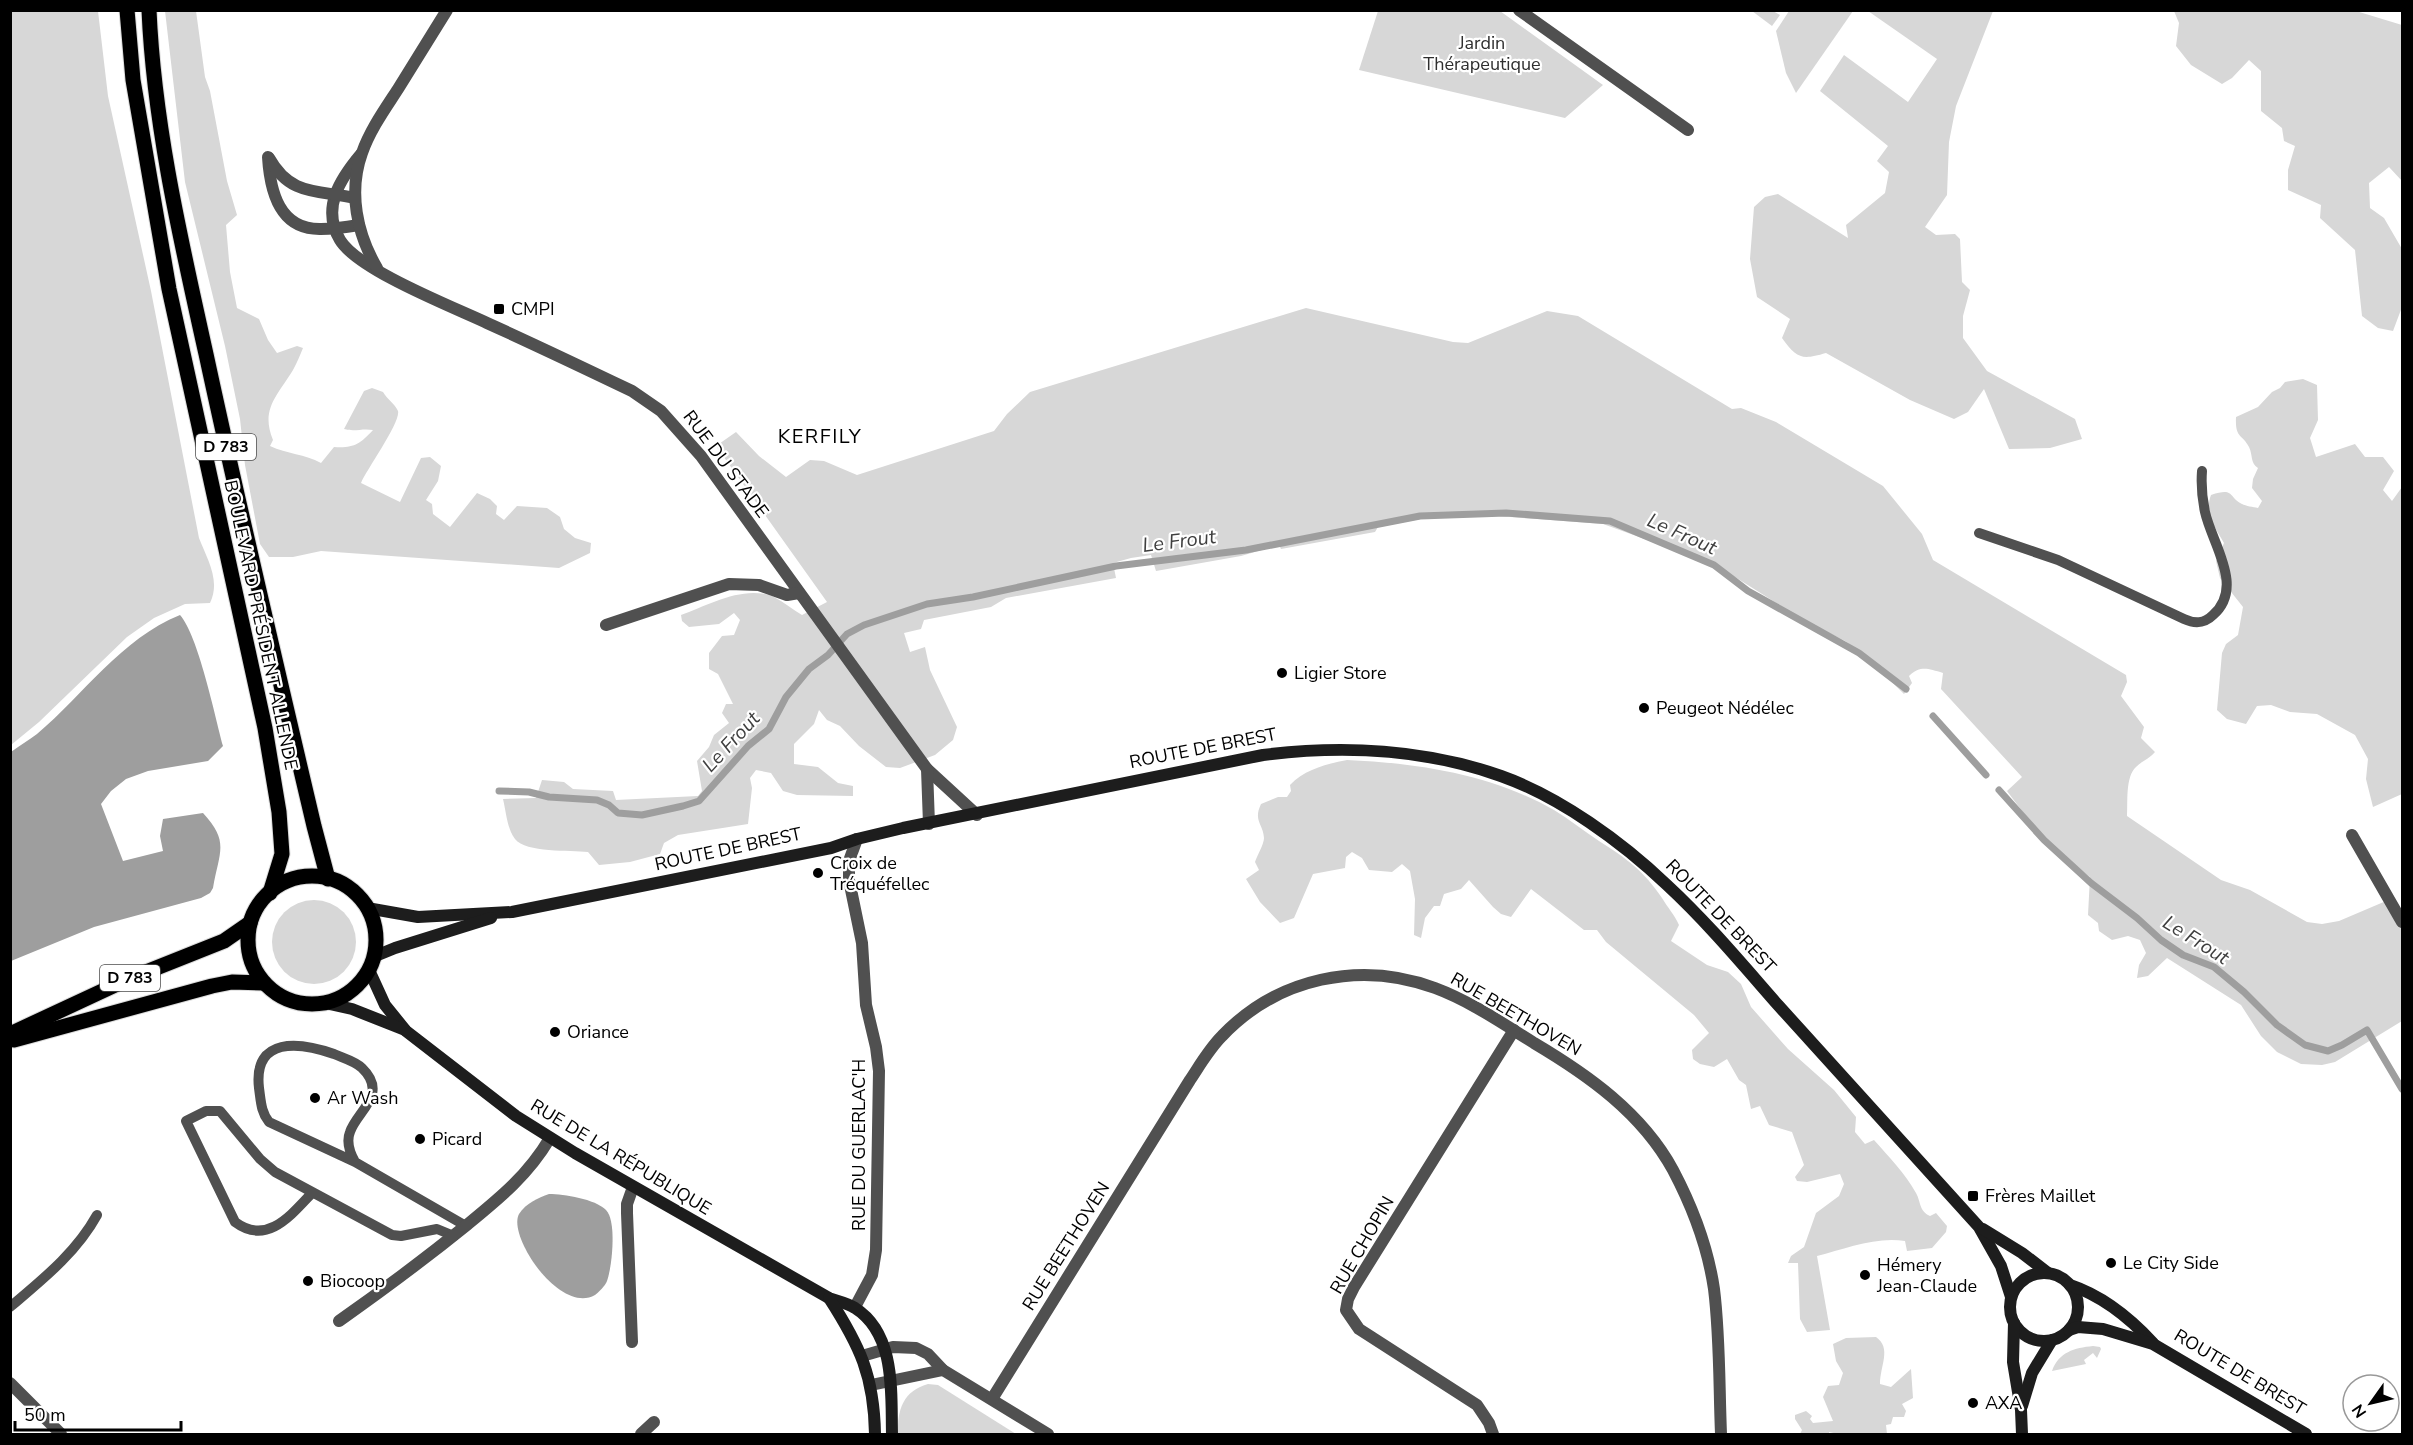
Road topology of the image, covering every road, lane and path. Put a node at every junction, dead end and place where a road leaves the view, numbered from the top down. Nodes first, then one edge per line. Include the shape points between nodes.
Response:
1 (127, 10) edge
2 (149, 10) edge
3 (447, 10) edge
4 (1519, 10) edge
5 (1688, 130) dead end
6 (361, 154) junction
7 (336, 194) junction
8 (355, 198) junction
9 (359, 225) junction
10 (334, 228) junction
11 (377, 268) junction
12 (2202, 471) dead end
13 (1979, 533) dead end
14 (799, 593) junction
15 (606, 625) dead end
16 (927, 769) junction
17 (977, 814) junction
18 (929, 824) junction
19 (2352, 835) dead end
20 (857, 839) junction
21 (328, 879) junction
22 (270, 892) junction
23 (367, 908) junction
24 (512, 912) junction
25 (2403, 922) edge
26 (250, 923) junction
27 (371, 964) junction
28 (264, 983) junction
29 (325, 1003) junction
30 (1514, 1030) junction
31 (406, 1031) junction
32 (10, 1034) edge
33 (10, 1041) edge
34 (550, 1138) junction
35 (355, 1162) junction
36 (633, 1187) junction
37 (312, 1193) junction
38 (97, 1215) dead end
39 (466, 1226) junction
40 (1979, 1227) junction
41 (454, 1236) junction
42 (2048, 1273) junction
43 (2070, 1285) junction
44 (2012, 1297) junction
45 (829, 1298) junction
46 (10, 1308) edge
47 (855, 1308) junction
48 (339, 1322) dead end
49 (2014, 1323) junction
50 (2069, 1330) junction
51 (2052, 1340) junction
52 (632, 1342) dead end
53 (2153, 1344) junction
54 (884, 1348) junction
55 (862, 1356) junction
56 (943, 1370) junction
57 (891, 1381) junction
58 (10, 1383) edge
59 (871, 1385) junction
60 (992, 1399) junction
61 (2021, 1410) junction
62 (654, 1422) dead end
63 (61, 1434) edge
64 (641, 1434) edge
65 (875, 1434) edge
66 (892, 1434) edge
67 (1048, 1434) edge
68 (1493, 1434) edge
69 (1721, 1434) edge
70 (2022, 1434) edge
71 (2306, 1434) edge

1 - 22 main road, BOULEVARD PRÉSIDENT ALLENDE / D 783 via 133,80 167,277 278,805 282,854
2 - 21 main road, BOULEVARD PRÉSIDENT ALLENDE / D 783 via 164,143 192,292
3 - 6 street
4 - 5 street
6 - 7 street via 343,176
6 - 8 street
7 - 8 street
7 - 10 street
7 - 10 street via 291,184 268,157 272,193 287,216 307,228
8 - 9 street
9 - 10 street
9 - 11 street
10 - 11 street, RUE DU STADE via 352,255
11 - 14 street, RUE DU STADE via 416,291 648,401 685,436
12 - 13 lane via 2205,513 2227,582 2219,609 2203,622 2184,620 2058,560
14 - 15 street via 787,595 759,585 729,584
14 - 16 street, RUE DU STADE
16 - 17 street, RUE DU STADE
16 - 18 street
17 - 18 main road, ROUTE DE BREST
17 - 40 main road, ROUTE DE BREST via 1279,753 1400,754 1463,764 1501,776 1575,814 1667,884
18 - 20 main road, ROUTE DE BREST
19 - 25 street
20 - 24 main road, ROUTE DE BREST via 831,848
20 - 47 street, RUE DU GUERLAC'H via 849,861 849,880 862,943 865,999 879,1071 876,1250 872,1275
21 - 22 main road via 303,877 284,882
21 - 23 main road via 351,889
22 - 26 main road
23 - 24 main road, ROUTE DE BREST via 418,917
23 - 27 main road via 376,940
24 - 27 main road, ROUTE DE BREST via 402,946
26 - 28 main road via 248,944
26 - 32 main road, D 783 via 224,941 126,980
27 - 29 main road via 358,985
27 - 31 main road, RUE DE LA RÉPUBLIQUE via 386,1005
28 - 29 main road via 292,1001
28 - 33 main road, D 783 via 212,986
29 - 31 main road, RUE DE LA RÉPUBLIQUE via 352,1009
30 - 60 street, RUE BEETHOVEN via 1434,987 1370,975 1336,976 1296,985 1246,1014 1207,1054
30 - 68 street, RUE CHOPIN via 1354,1287 1346,1310 1359,1329 1477,1405
30 - 69 street, RUE BEETHOVEN via 1572,1065 1611,1095 1647,1132 1672,1167 1699,1229 1714,1288
31 - 34 main road, RUE DE LA RÉPUBLIQUE
34 - 36 main road, RUE DE LA RÉPUBLIQUE
34 - 39 street via 530,1169
35 - 35 lane via 269,1122 262,1114 258,1080 270,1054 289,1044 308,1046 362,1066 372,1085 366,1108 350,1131 348,1143
35 - 39 lane
36 - 45 main road, RUE DE LA RÉPUBLIQUE
36 - 52 street via 627,1204
37 - 37 lane via 260,1159 220,1112 206,1111 186,1121 235,1221 245,1229 276,1227
37 - 41 lane via 392,1234 437,1229
38 - 46 lane via 65,1260
39 - 41 street
40 - 42 main road, ROUTE DE BREST
40 - 44 main road, ROUTE DE BREST via 2001,1266
41 - 48 street
42 - 43 main road
42 - 44 main road via 2022,1281
43 - 50 main road via 2078,1302 2075,1322
43 - 53 main road, ROUTE DE BREST via 2092,1293 2119,1311
44 - 49 main road
45 - 47 main road, RUE DE LA RÉPUBLIQUE
45 - 55 main road, RUE DE LA RÉPUBLIQUE
47 - 54 main road, RUE DE LA RÉPUBLIQUE via 877,1332
49 - 51 main road via 2030,1338
49 - 61 main road via 2014,1368
50 - 51 main road
50 - 53 main road, ROUTE DE BREST via 2103,1329
51 - 61 main road via 2032,1373
53 - 71 main road, ROUTE DE BREST
54 - 55 street
54 - 56 street via 916,1348
54 - 57 main road, RUE DE LA RÉPUBLIQUE
55 - 59 main road, RUE DE LA RÉPUBLIQUE
56 - 57 street
56 - 60 street
57 - 59 street
57 - 66 main road, RUE DE LA RÉPUBLIQUE
58 - 63 street
59 - 65 main road, RUE DE LA RÉPUBLIQUE
60 - 67 street
61 - 70 main road
62 - 64 street

